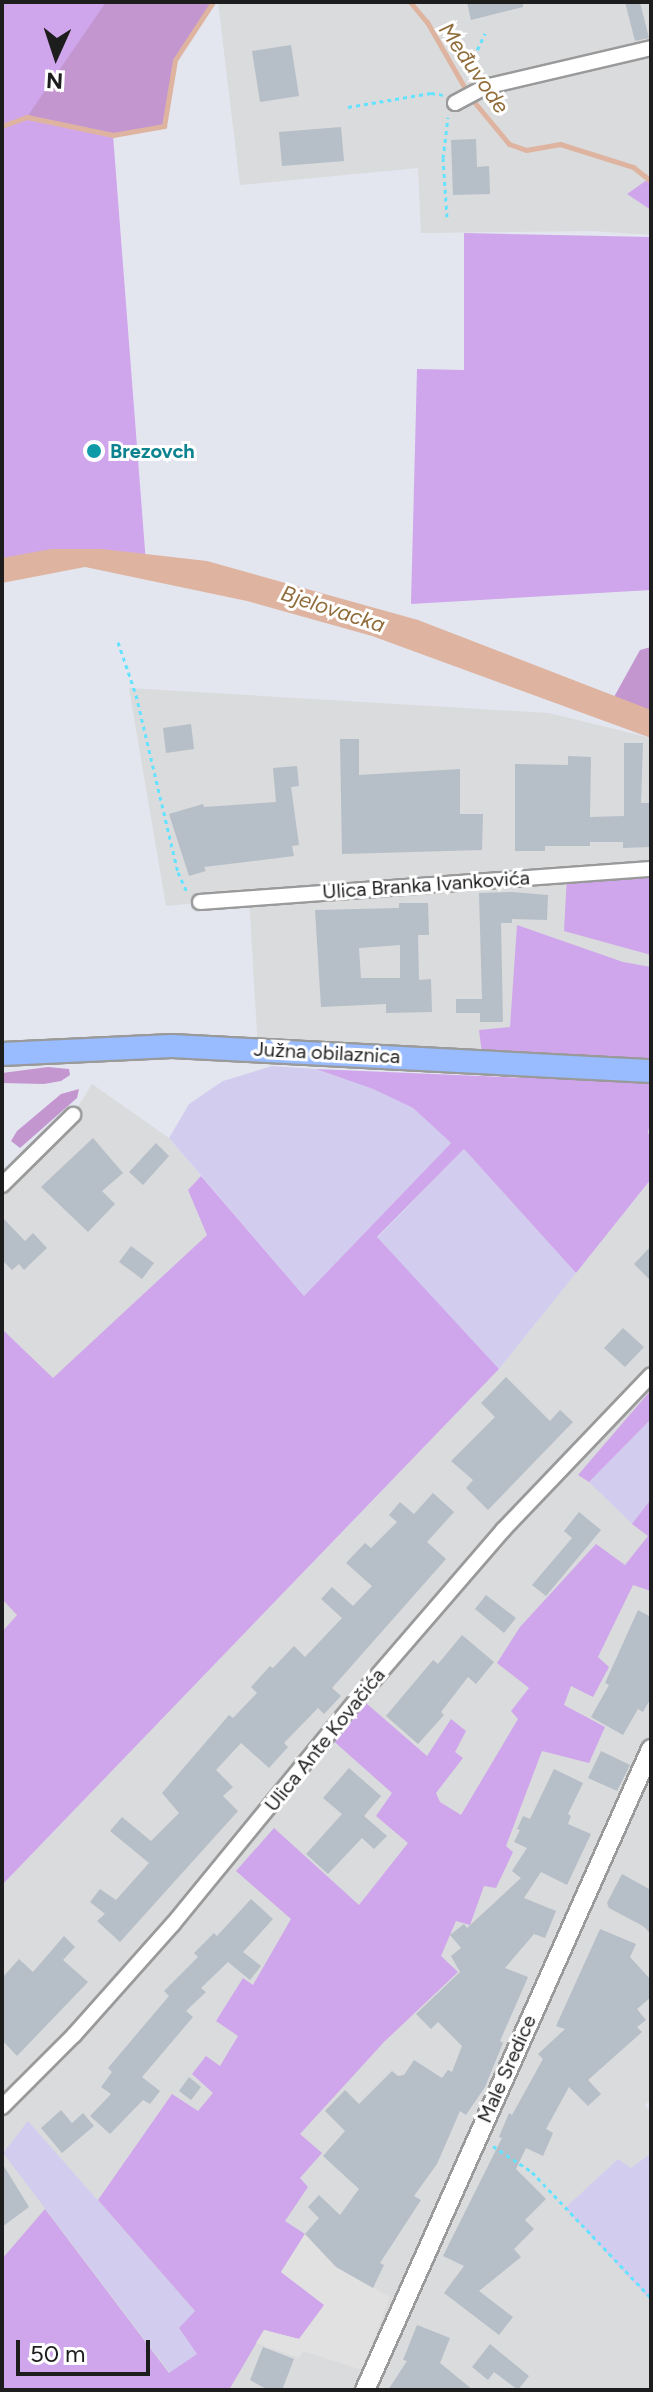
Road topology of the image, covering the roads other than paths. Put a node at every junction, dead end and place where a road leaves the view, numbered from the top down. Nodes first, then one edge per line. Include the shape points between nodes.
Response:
1 (651, 48) edge
2 (459, 100) road end
3 (651, 869) edge
4 (200, 902) road end
5 (2, 1054) edge
6 (651, 1071) edge
7 (73, 1115) dead end
8 (2, 1185) edge
9 (651, 1375) edge
10 (651, 1749) edge
11 (2, 2107) edge
12 (365, 2390) edge

1 - 2 street via 485,87
3 - 4 street, Ulica Branka Ivankovića
5 - 6 main road, Južna obilaznica via 172,1046
7 - 8 street
9 - 11 street, Ulica Ante Kovačića via 503,1530 173,1924
10 - 12 street, Male Sredice

